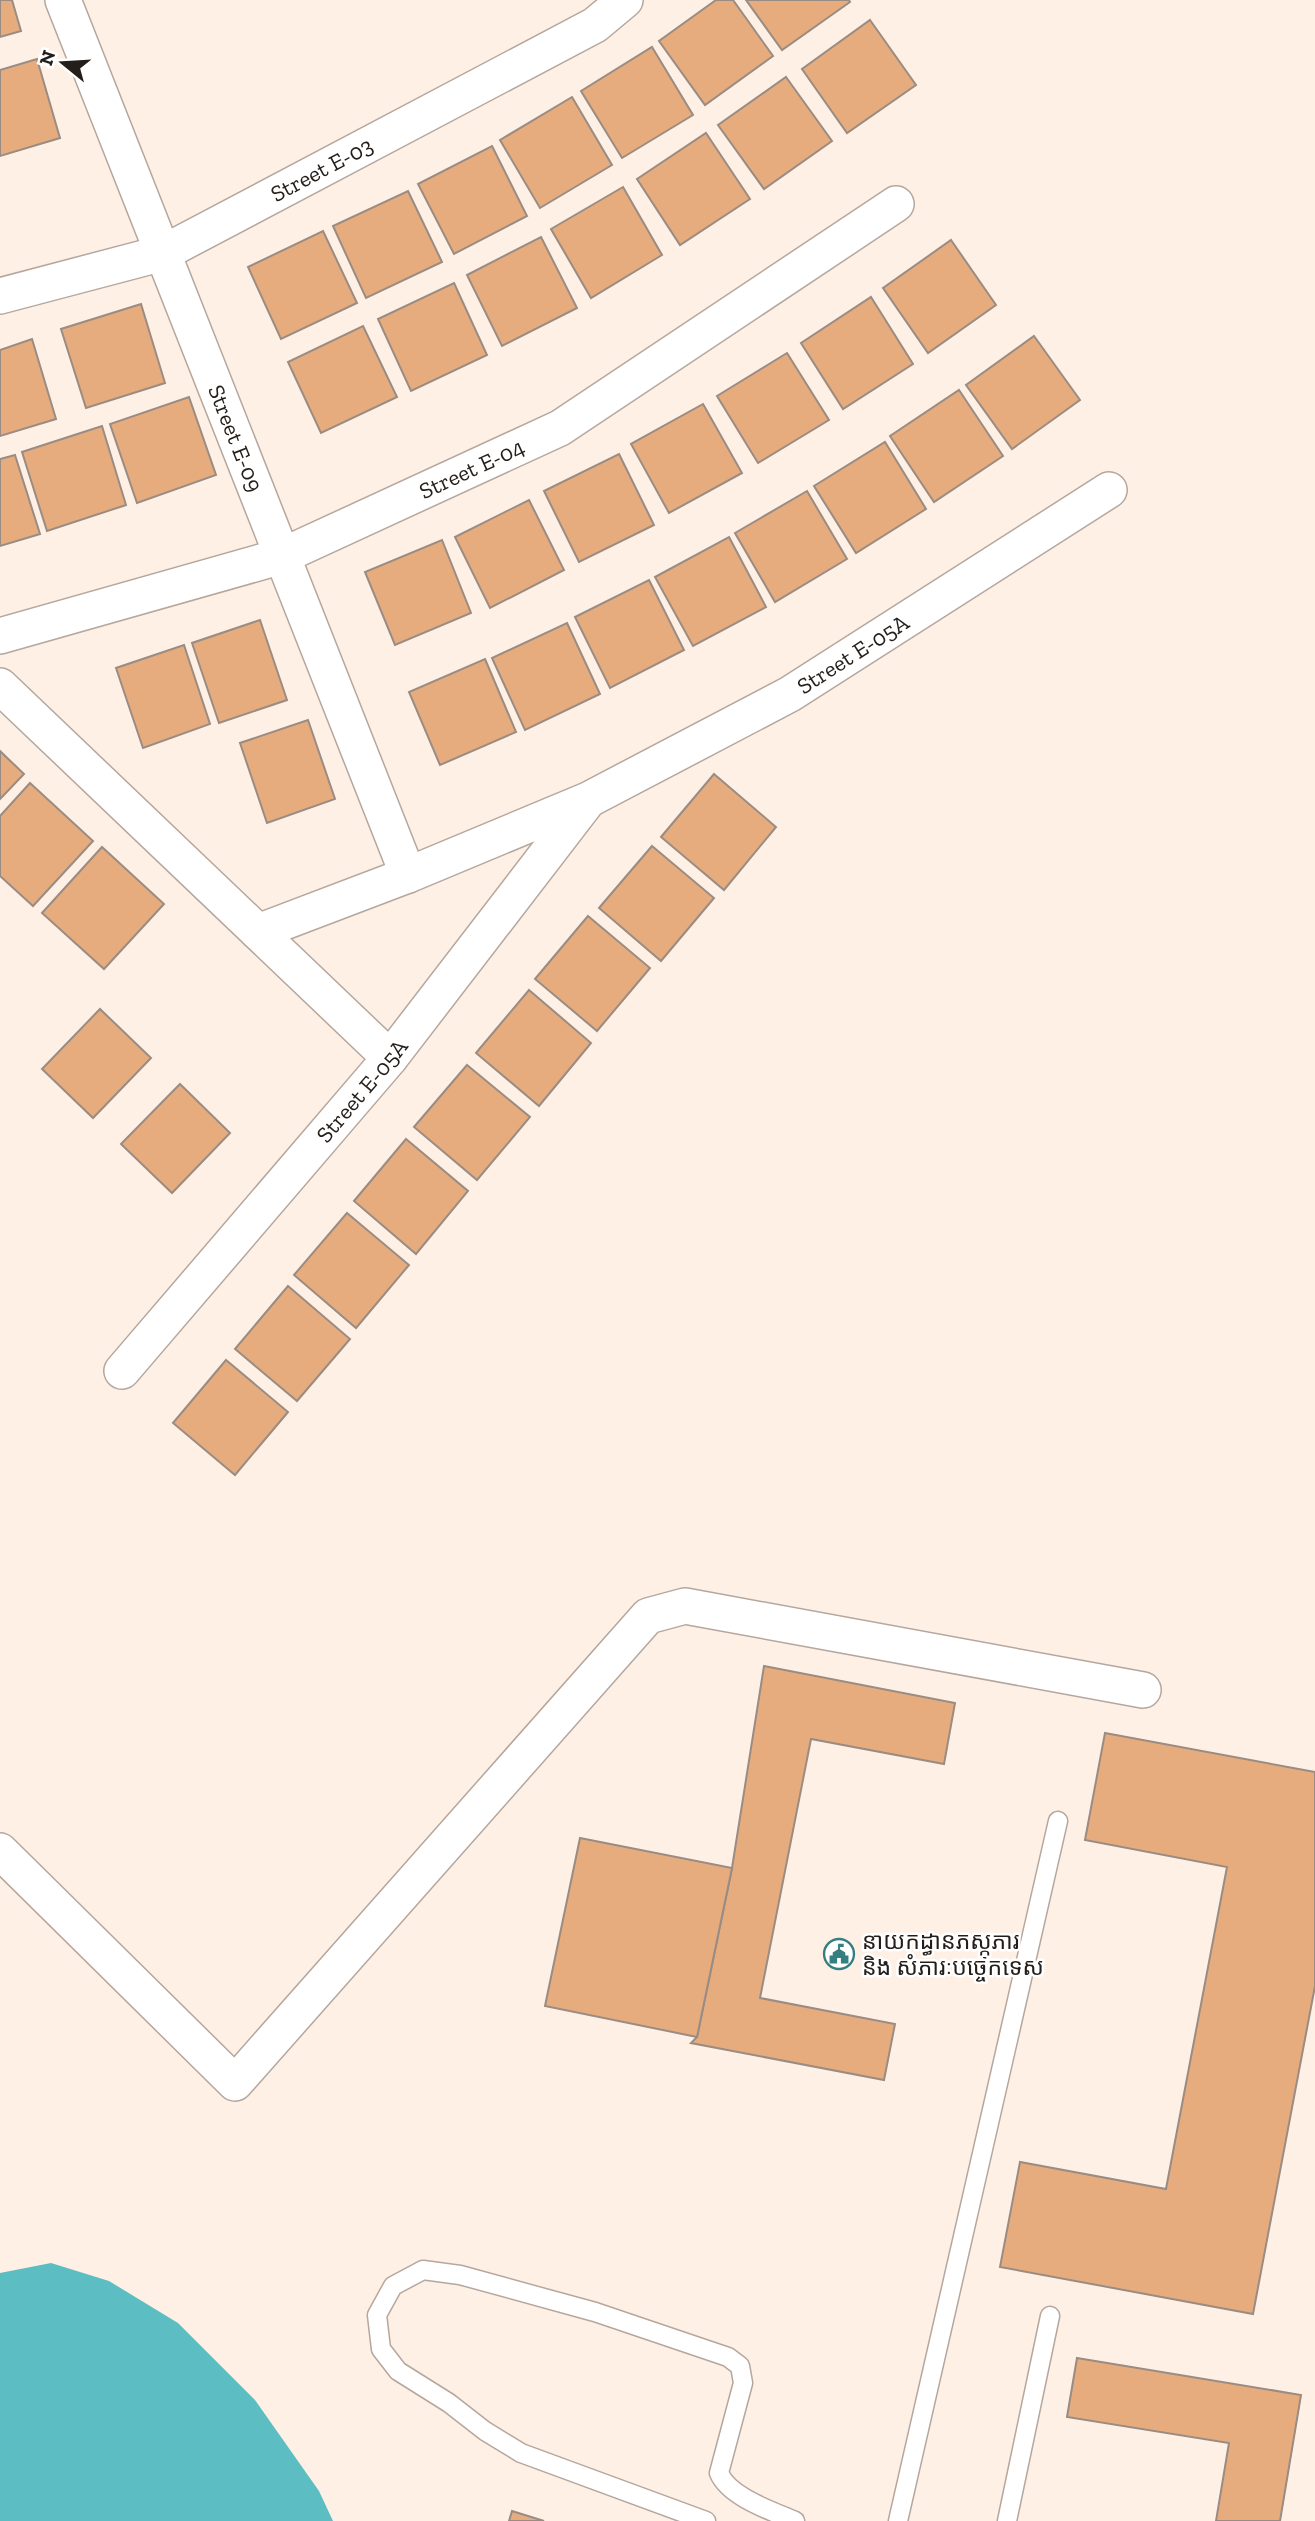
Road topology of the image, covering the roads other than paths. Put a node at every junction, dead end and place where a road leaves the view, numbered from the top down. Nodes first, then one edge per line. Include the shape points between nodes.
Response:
1 (63, 0) edge
2 (625, 0) edge
3 (896, 204) dead end
4 (163, 253) junction
5 (0, 296) edge
6 (1109, 491) dead end
7 (282, 556) junction
8 (0, 636) edge
9 (0, 686) edge
10 (588, 800) junction
11 (408, 875) junction
12 (258, 932) junction
13 (390, 1058) junction
14 (122, 1371) dead end
15 (1143, 1690) dead end
16 (1058, 1821) dead end
17 (0, 1852) edge
18 (1050, 2316) dead end
19 (706, 2521) edge
20 (795, 2521) edge
21 (898, 2521) edge
22 (1007, 2521) edge

1 - 4 street, Street E-09
2 - 4 street, Street E-03 via 596,25
3 - 7 street, Street E-04 via 561,428
4 - 5 street, Street E-03
4 - 7 street, Street E-09
6 - 10 street, Street E-05A via 790,694
7 - 8 street, Street E-04
7 - 11 street, Street E-09
9 - 12 street
10 - 11 street, Street E-05A
10 - 13 street, Street E-05A
11 - 12 street, Street E-05A
12 - 13 street
13 - 14 street, Street E-05A
15 - 17 street via 685,1606 648,1616 234,2083
16 - 21 lane
18 - 22 lane
19 - 20 lane via 521,2453 398,2371 381,2349 377,2315 393,2286 423,2270 460,2275 595,2312 727,2357 740,2366 743,2383 719,2473 734,2491

